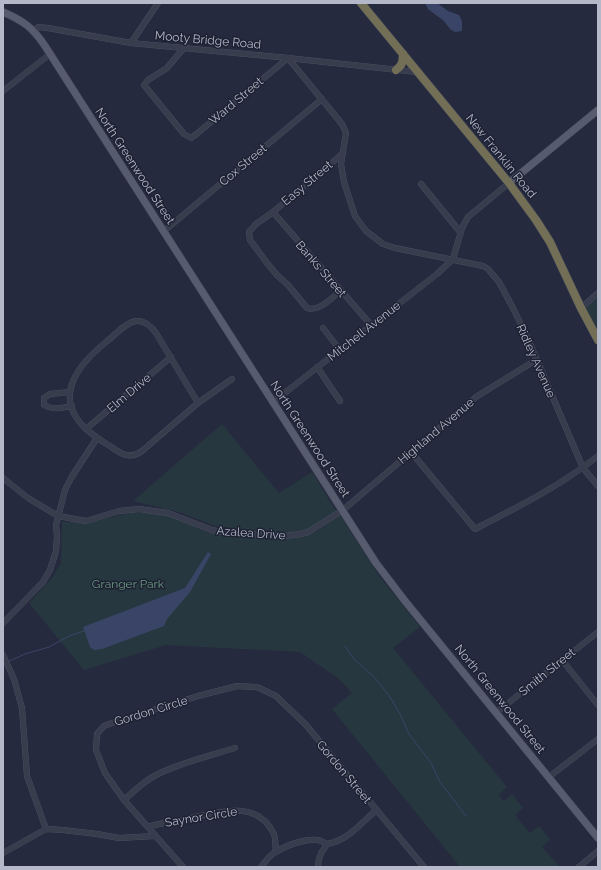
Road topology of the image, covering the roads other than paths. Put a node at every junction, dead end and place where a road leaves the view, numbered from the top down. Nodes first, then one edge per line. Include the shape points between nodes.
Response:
1 (158, 3) edge
2 (360, 3) edge
3 (3, 12) edge
4 (33, 30) junction
5 (131, 43) junction
6 (183, 49) junction
7 (50, 54) junction
8 (403, 54) junction
9 (288, 58) junction
10 (396, 70) junction
11 (417, 72) junction
12 (3, 90) edge
13 (322, 99) junction
14 (598, 110) edge
15 (341, 155) junction
16 (509, 183) junction
17 (421, 184) dead end
18 (273, 212) junction
19 (164, 232) junction
20 (461, 233) junction
21 (453, 259) junction
22 (340, 291) junction
23 (598, 293) edge
24 (581, 308) junction
25 (371, 326) junction
26 (323, 328) dead end
27 (598, 340) edge
28 (340, 350) junction
29 (171, 357) junction
30 (536, 360) junction
31 (317, 367) junction
32 (232, 379) dead end
33 (70, 392) junction
34 (340, 401) dead end
35 (273, 402) junction
36 (198, 404) junction
37 (72, 406) junction
38 (86, 429) junction
39 (97, 438) junction
40 (411, 452) junction
41 (598, 456) edge
42 (583, 468) junction
43 (3, 478) edge
44 (598, 486) edge
45 (343, 510) junction
46 (58, 516) junction
47 (3, 623) edge
48 (598, 632) edge
49 (3, 655) edge
50 (562, 660) junction
51 (257, 687) joint
52 (598, 705) edge
53 (497, 712) junction
54 (598, 739) edge
55 (235, 748) dead end
56 (549, 777) junction
57 (124, 800) junction
58 (376, 810) junction
59 (148, 827) junction
60 (46, 829) junction
61 (156, 836) junction
62 (598, 838) edge
63 (326, 844) junction
64 (598, 851) edge
65 (276, 852) junction
66 (3, 853) edge
67 (183, 867) edge
68 (261, 867) edge
69 (318, 867) edge
70 (424, 867) edge
71 (579, 867) edge

1 - 5 street
2 - 8 highway, New Franklin Road
3 - 4 main road
4 - 5 street, Mooty Bridge Road via 39,27 48,28
4 - 7 main road, North Greenwood Street
5 - 6 street, Mooty Bridge Road
6 - 9 street, Mooty Bridge Road
6 - 9 street, Ward Street via 167,68 144,85 184,134 191,138
7 - 12 street
7 - 19 main road, North Greenwood Street
8 - 10 highway via 401,66
8 - 11 highway, New Franklin Road
9 - 10 street, Mooty Bridge Road
9 - 13 street, Ridley Avenue
10 - 11 street, Mooty Bridge Road
11 - 16 highway, New Franklin Road
13 - 15 street, Ridley Avenue via 346,132
13 - 19 street, Cox Street
14 - 16 main road
15 - 18 street, Easy Street
15 - 21 street, Ridley Avenue via 344,182 355,216 366,231 383,244
16 - 20 street via 472,213
16 - 24 highway, New Franklin Road via 550,242
17 - 20 street
18 - 22 street, Banks Street
18 - 22 street, Easy Street via 249,232 250,240 272,269 308,309 323,305
19 - 35 main road, North Greenwood Street
20 - 21 street
21 - 25 street, Mitchell Avenue
21 - 30 street, Ridley Avenue via 483,266 499,282
22 - 25 street, Banks Street
23 - 24 street
24 - 27 highway, New Franklin Road
25 - 28 street, Mitchell Avenue
26 - 28 street
28 - 31 street, Mitchell Avenue
29 - 33 street via 150,325 142,321 133,322 84,362 76,374
29 - 36 street
29 - 38 street, Elm Drive
30 - 40 street, Highland Avenue via 476,397
30 - 42 street, Ridley Avenue
31 - 34 street
31 - 35 street, Mitchell Avenue
32 - 36 street
33 - 37 street
33 - 37 street via 50,394 44,398 44,405 50,408
35 - 45 main road, North Greenwood Street
36 - 39 street via 135,455 121,454
37 - 38 street
38 - 39 street
39 - 46 street via 71,478
40 - 42 street via 474,529 528,503
40 - 45 street, Highland Avenue
41 - 42 street
42 - 44 street, Ridley Avenue
43 - 46 street, Azalea Drive via 28,498
45 - 46 street, Azalea Drive via 308,532 286,536 212,530 168,513 139,508 86,520
45 - 53 main road, North Greenwood Street via 376,563 401,596
46 - 47 street via 56,551 50,570 43,582
48 - 50 street, Smith Street
49 - 60 street via 14,679 22,708 27,776
50 - 52 street
50 - 53 street, Smith Street
51 - 57 street, Gordon Circle via 237,686 104,726 97,734 96,750 105,773
51 - 58 street, Gordon Street via 276,696 306,725
53 - 56 main road, North Greenwood Street
54 - 56 street
55 - 57 street via 156,775
56 - 62 main road, North Greenwood Street
57 - 59 street, Gordon Circle
58 - 63 street via 342,839
58 - 70 street, Gordon Street
59 - 61 street, Gordon Circle
59 - 65 street, Saynor Circle via 214,812 241,810 257,815 268,825 275,835
60 - 61 street via 119,838
60 - 66 street
61 - 67 street, Gordon Circle
63 - 65 street via 315,840 302,841
63 - 69 street
64 - 71 street
65 - 68 street

